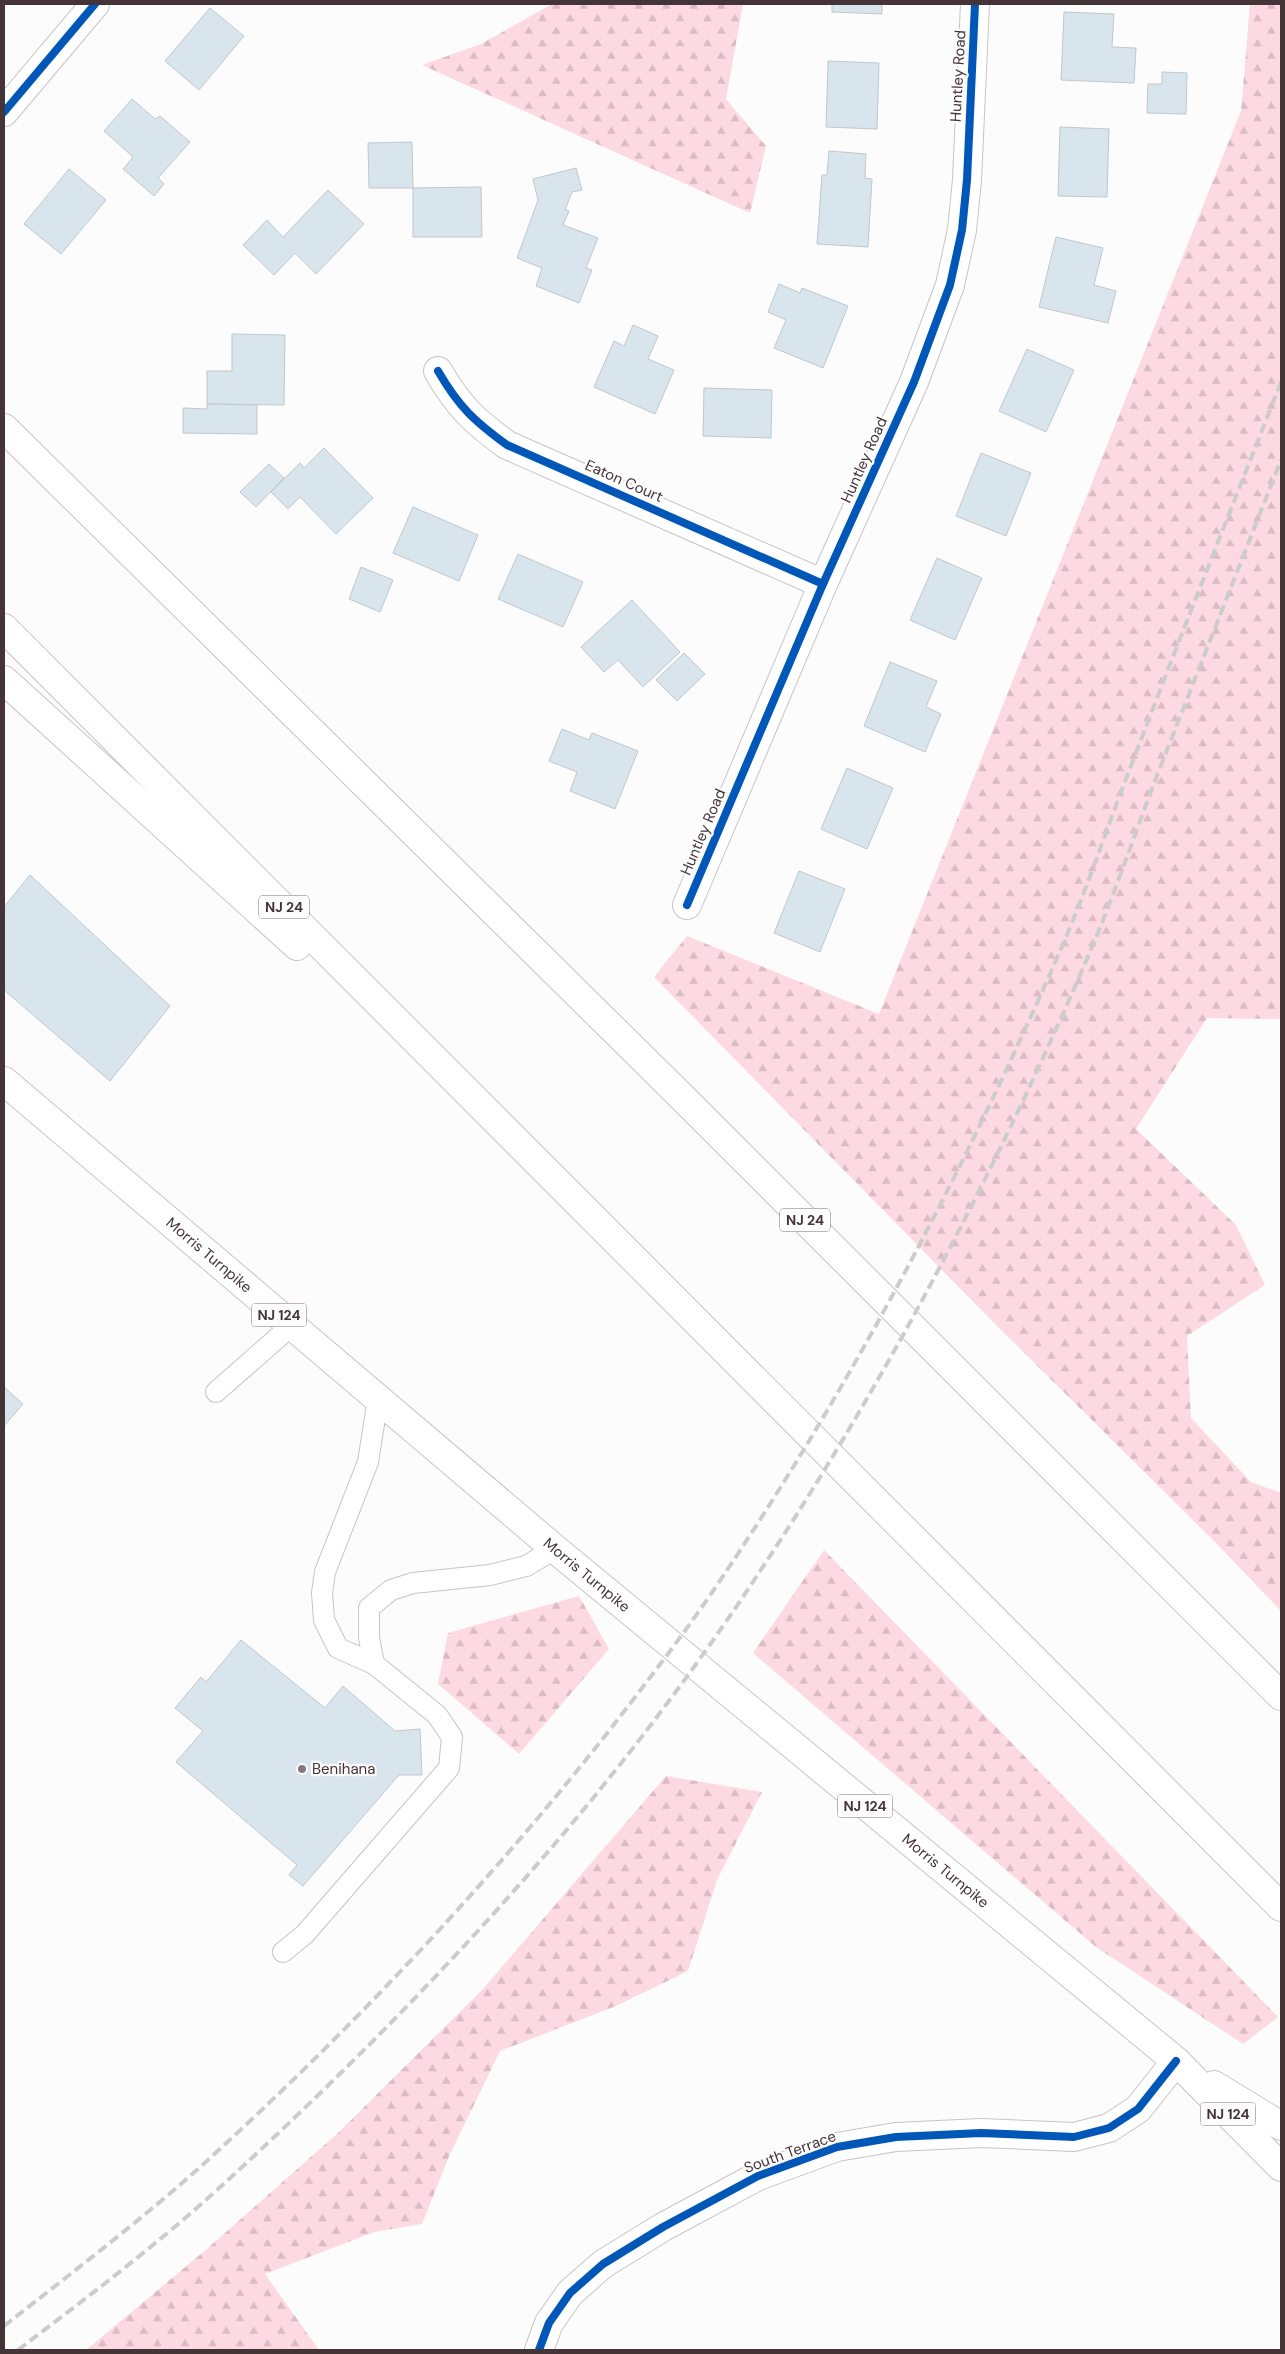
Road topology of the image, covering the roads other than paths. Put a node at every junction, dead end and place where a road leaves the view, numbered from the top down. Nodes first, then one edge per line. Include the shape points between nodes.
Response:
1 (95, 4) edge
2 (975, 4) edge
3 (4, 112) edge
4 (438, 371) dead end
5 (4, 428) edge
6 (823, 584) junction
7 (4, 628) edge
8 (4, 680) edge
9 (687, 905) dead end
10 (4, 1081) edge
11 (564, 1187) junction
12 (291, 1326) junction
13 (216, 1392) dead end
14 (378, 1399) junction
15 (555, 1549) junction
16 (374, 1664) junction
17 (1281, 1696) edge
18 (1281, 1907) edge
19 (283, 1952) dead end
20 (1176, 2061) junction
21 (1281, 2126) edge
22 (1281, 2167) edge
23 (539, 2350) edge

1 - 3 main road
2 - 6 main road, Huntley Road via 967,180 962,230 950,284 914,382
4 - 6 main road, Eaton Court via 454,398 477,423 507,445
5 - 17 main road, NJ 24 via 685,1100
6 - 9 main road, Huntley Road
7 - 11 main road, NJ 24
8 - 11 main road
10 - 12 main road, Morris Turnpike / NJ 124
11 - 18 main road, NJ 24
12 - 13 lane
12 - 14 main road, Morris Turnpike / NJ 124
14 - 15 main road, Morris Turnpike / NJ 124
14 - 16 lane via 368,1462 325,1572 322,1593 324,1620 338,1648
15 - 16 lane via 526,1566 490,1575 413,1583 391,1590 369,1608 369,1638
15 - 20 main road, Morris Turnpike / NJ 124
16 - 19 lane via 437,1715 452,1737 449,1768 305,1934
20 - 21 main road, NJ 124
20 - 22 main road, NJ 124
20 - 23 main road, South Terrace via 1138,2109 1109,2128 1074,2137 981,2133 896,2137 838,2147 758,2176 602,2264 570,2293 549,2323

